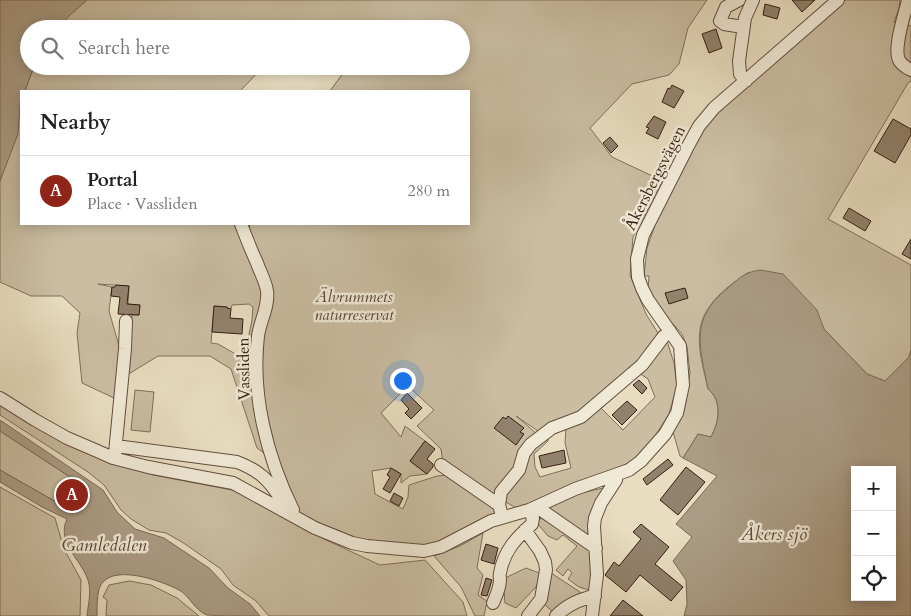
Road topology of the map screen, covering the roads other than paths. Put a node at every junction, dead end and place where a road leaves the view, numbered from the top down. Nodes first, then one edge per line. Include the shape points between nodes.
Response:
1 (739, 0) edge
2 (753, 0) edge
3 (838, 0) edge
4 (908, 0) edge
5 (743, 27) junction
6 (911, 70) edge
7 (746, 81) junction
8 (241, 225) edge
9 (126, 321) dead end
10 (670, 331) junction
11 (0, 398) edge
12 (115, 452) junction
13 (237, 462) junction
14 (441, 465) dead end
15 (615, 476) junction
16 (233, 483) junction
17 (533, 508) junction
18 (503, 512) junction
19 (286, 513) junction
20 (522, 533) junction
21 (596, 548) junction
22 (595, 596) junction
23 (493, 603) dead end
24 (528, 616) edge
25 (556, 616) edge
26 (592, 616) edge

1 - 5 street via 726,7 720,22
2 - 5 street
3 - 7 street, Åkersbergsvägen
4 - 6 street via 898,49 899,59
5 - 7 street via 738,69
7 - 10 street, Åkersbergsvägen via 714,108 699,126 640,242 637,267 642,288
8 - 19 street, Vassliden via 267,290 267,303 258,335 258,389 269,447 293,510
9 - 12 street
10 - 15 street, Åkersbergsvägen via 680,346 683,373 677,413 660,440 641,461
10 - 18 street via 642,365 581,417 552,428 531,444 524,453 519,470 501,492
11 - 12 street via 67,438
12 - 13 street
12 - 16 street via 148,467
13 - 16 street
13 - 19 street via 254,469 266,479 277,491
14 - 18 street
15 - 17 street, Åkersbergsvägen
15 - 21 street via 616,480 595,518
16 - 19 street
17 - 18 street, Åkersbergsvägen
17 - 20 street via 532,524
17 - 21 street
18 - 19 street via 441,547 424,551 352,543
18 - 20 street
20 - 23 street via 509,547
20 - 24 street via 540,551 546,570 541,599
21 - 22 street
22 - 25 street via 576,602
22 - 26 street

